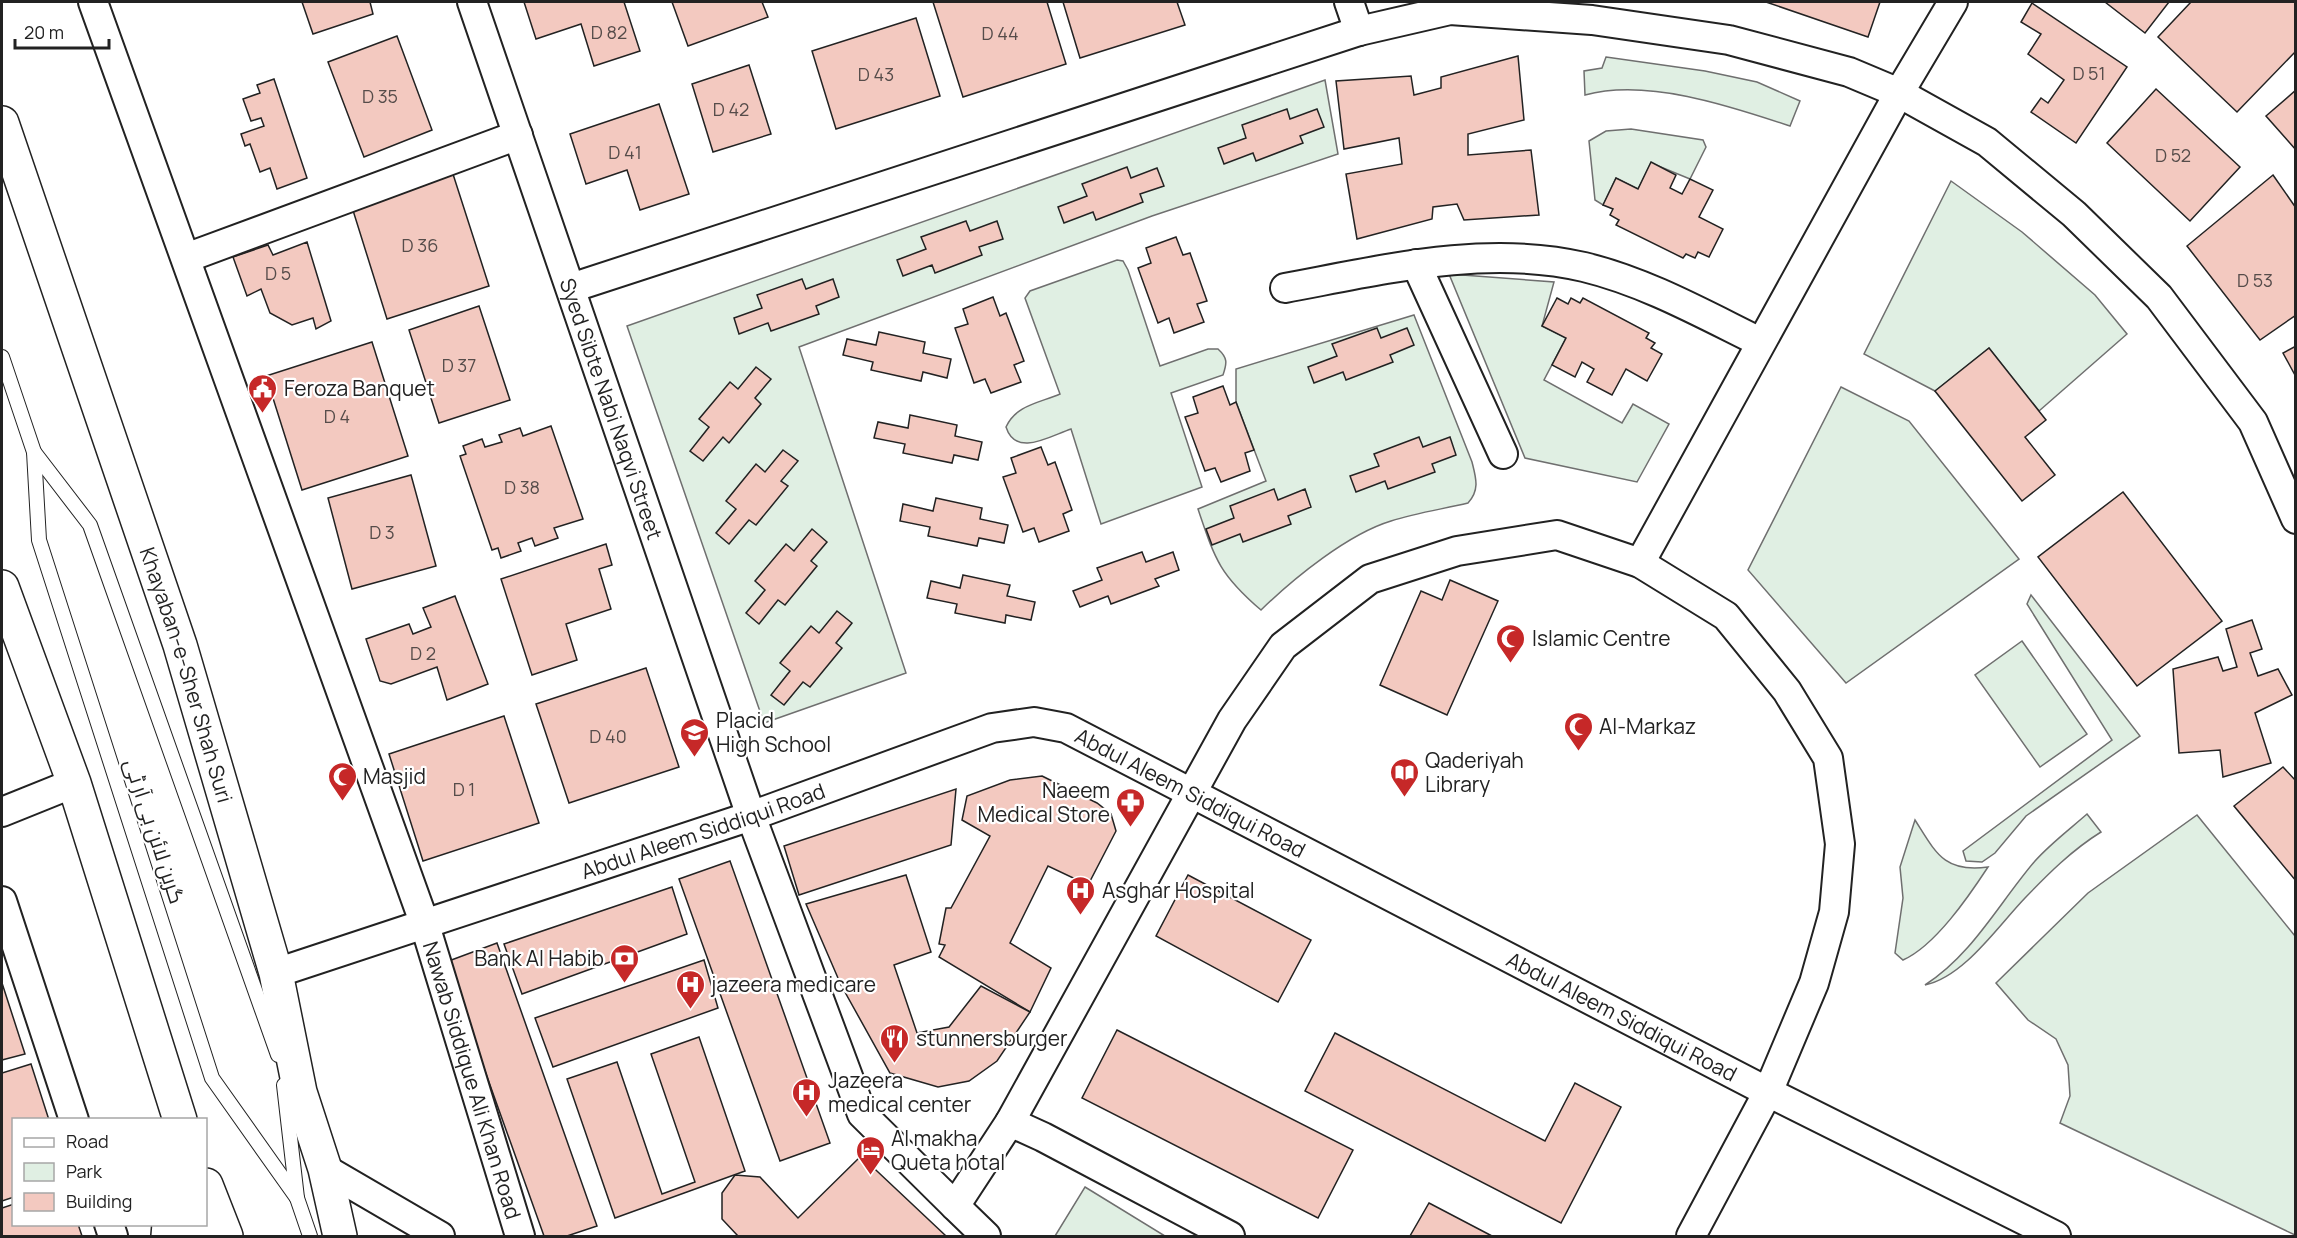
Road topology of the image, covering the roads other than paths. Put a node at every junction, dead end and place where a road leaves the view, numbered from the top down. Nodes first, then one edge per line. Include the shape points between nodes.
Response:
1 (93, 2) edge
2 (472, 2) edge
3 (1349, 2) edge
4 (1953, 2) edge
5 (1359, 31) junction
6 (1899, 93) junction
7 (2, 123) edge
8 (518, 135) junction
9 (186, 258) junction
10 (1416, 264) junction
11 (571, 288) junction
12 (1285, 288) dead end
13 (1760, 342) junction
14 (2, 357) edge
15 (34, 452) junction
16 (1503, 454) dead end
17 (2295, 519) edge
18 (1640, 563) junction
19 (3, 594) edge
20 (74, 783) junction
21 (1191, 794) junction
22 (2, 812) edge
23 (751, 816) junction
24 (2, 901) edge
25 (424, 922) junction
26 (276, 973) junction
27 (1768, 1092) junction
28 (74, 1118) edge
29 (178, 1118) edge
30 (1010, 1122) junction
31 (325, 1169) junction
32 (207, 1188) edge
33 (297, 1198) junction
34 (955, 1206) junction
35 (332, 1235) edge
36 (226, 1236) edge
37 (440, 1236) edge
38 (520, 1236) edge
39 (986, 1236) edge
40 (1230, 1236) edge
41 (1691, 1236) edge
42 (2056, 1236) edge

1 - 9 street, Nawab Siddique Ali Khan Road
2 - 8 street, Syed Sibte Nabi Naqvi Street
3 - 5 street
4 - 6 street
5 - 6 street via 1449,10 1592,20 1729,40 1849,72
5 - 11 street
6 - 13 street
6 - 17 street via 1987,142 2073,214 2159,297 2253,422
7 - 26 main road, Khayaban-e-Sher Shah Suri via 180,645
8 - 9 street
8 - 11 street, Syed Sibte Nabi Naqvi Street
9 - 25 street, Nawab Siddique Ali Khan Road
10 - 12 street
10 - 13 street via 1516,258 1583,267 1640,285
10 - 16 street
11 - 23 street, Syed Sibte Nabi Naqvi Street
13 - 18 street
14 - 15 lane, گرین لائن بی آر ٹی
15 - 33 lane, گرین لائن بی آر ٹی via 90,525 282,1066
15 - 33 lane, گرین لائن بی آر ٹی via 39,540 212,1078
18 - 21 street via 1557,534 1457,550 1370,579 1283,646 1232,720
18 - 27 street via 1726,616 1787,691 1828,758 1840,844 1834,912 1814,983
19 - 20 main road
20 - 22 street
20 - 29 main road
21 - 23 street, Abdul Aleem Siddiqui Road via 1066,728 1034,722 992,728
21 - 27 street, Abdul Aleem Siddiqui Road
21 - 30 street
23 - 25 street, Abdul Aleem Siddiqui Road
23 - 34 street, Syed Sibte Nabi Naqvi Street via 862,1114
24 - 28 street
25 - 26 street, Abdul Aleem Siddiqui Road
25 - 38 street, Nawab Siddique Ali Khan Road
26 - 31 main road, Khayaban-e-Sher Shah Suri via 300,1092
27 - 41 street
27 - 42 street, Abdul Aleem Siddiqui Road
30 - 34 street
30 - 40 street
31 - 35 main road, Khayaban-e-Sher Shah Suri
31 - 37 street
32 - 36 main road
33 - 35 lane, گرین لائن بی آر ٹی
34 - 39 street, Syed Sibte Nabi Naqvi Street

